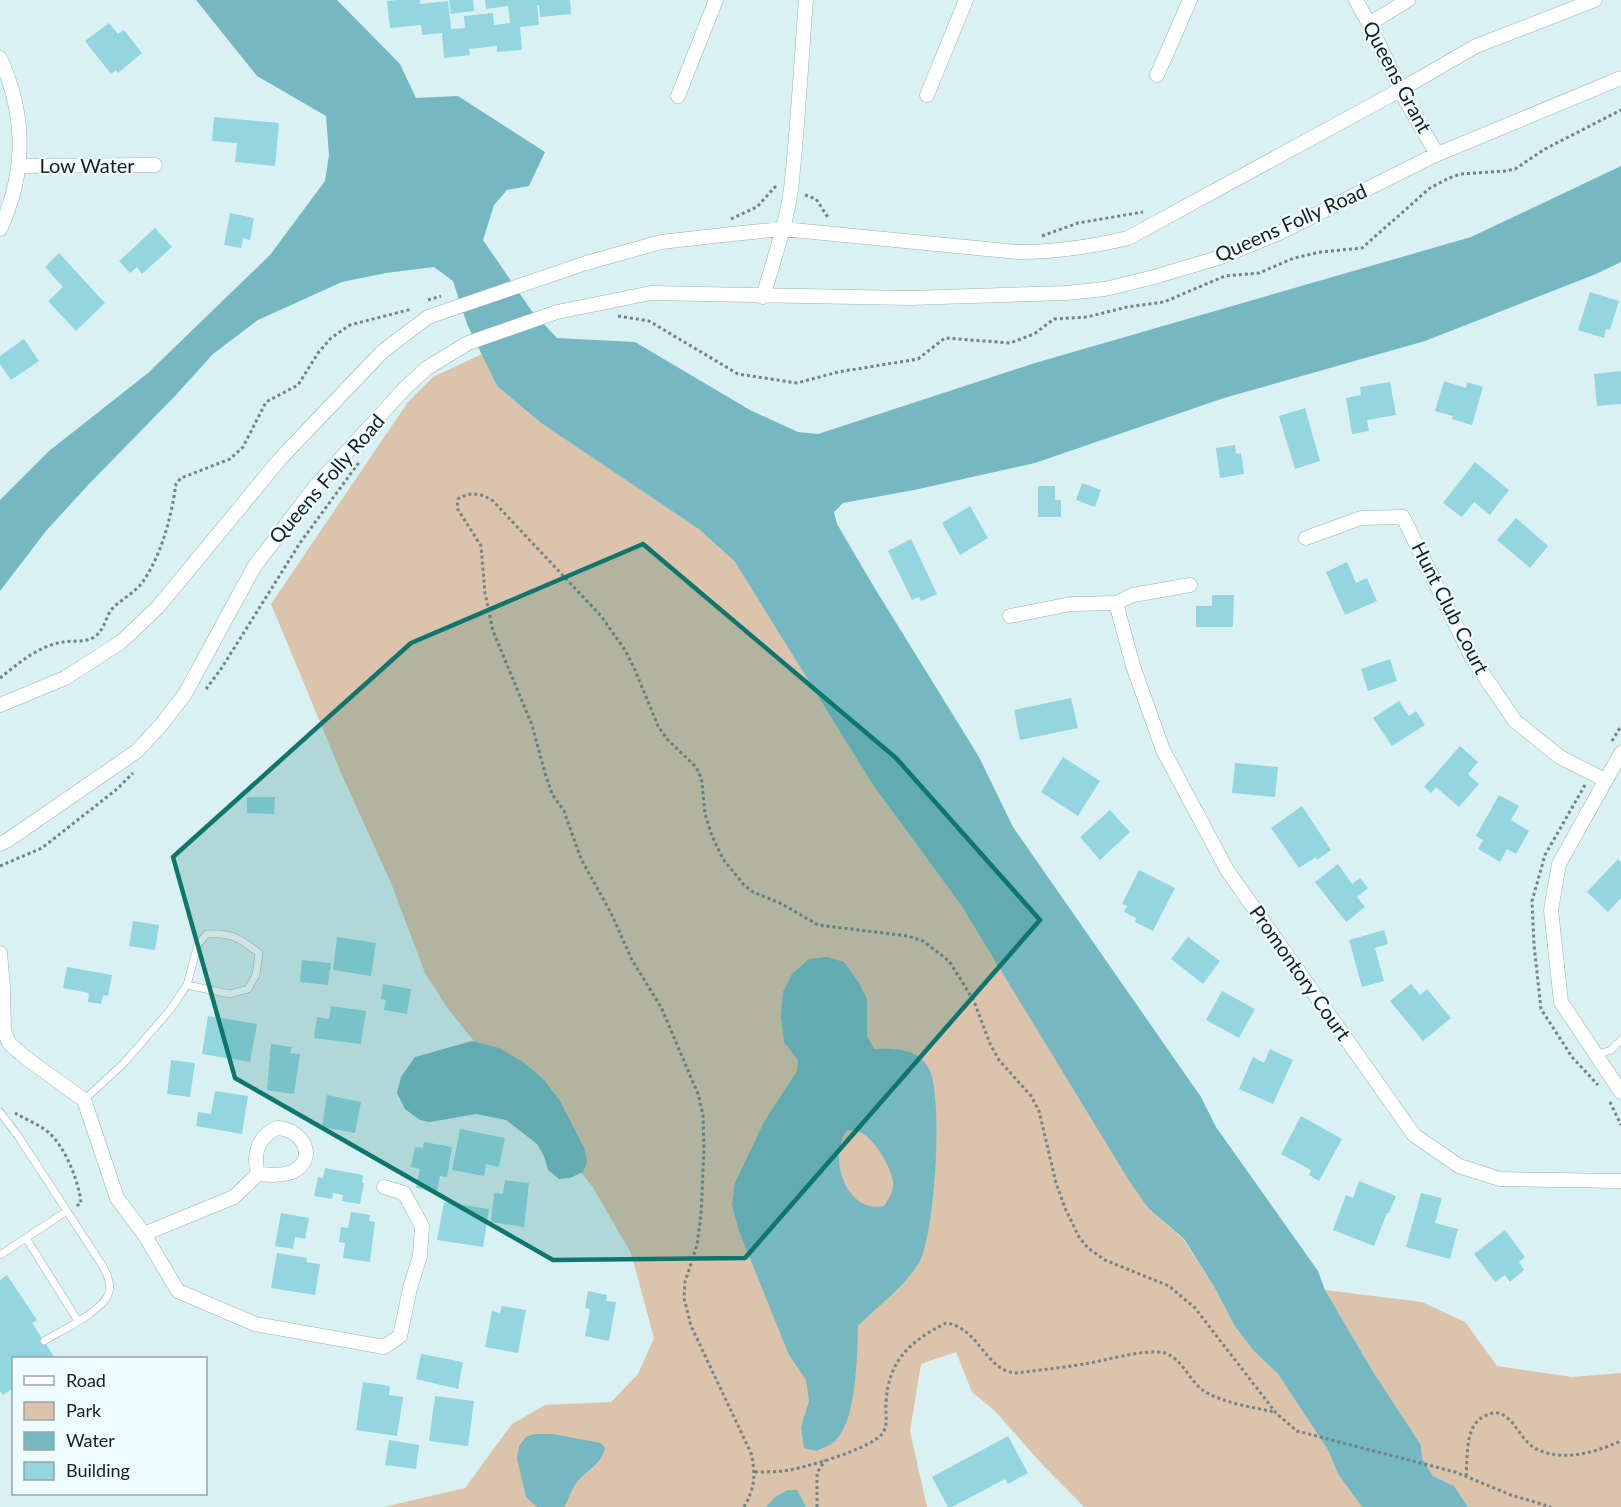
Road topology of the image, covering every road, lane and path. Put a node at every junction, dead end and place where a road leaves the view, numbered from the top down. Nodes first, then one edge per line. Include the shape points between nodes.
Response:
1 (716, 0) edge
2 (798, 0) edge
3 (806, 0) edge
4 (966, 0) edge
5 (1190, 0) edge
6 (1356, 0) edge
7 (1408, 0) edge
8 (1595, 0) edge
9 (1369, 24) junction
10 (0, 58) edge
11 (1157, 75) dead end
12 (1621, 78) edge
13 (1400, 90) junction
14 (927, 94) dead end
15 (678, 96) dead end
16 (1437, 154) junction
17 (155, 165) dead end
18 (20, 166) junction
19 (790, 190) junction
20 (1147, 212) dead end
21 (730, 219) dead end
22 (830, 221) dead end
23 (0, 229) edge
24 (783, 229) junction
25 (1034, 237) dead end
26 (763, 297) junction
27 (426, 302) dead end
28 (449, 302) junction
29 (417, 306) dead end
30 (1306, 538) dead end
31 (1190, 585) dead end
32 (1116, 603) junction
33 (1010, 616) dead end
34 (0, 678) edge
35 (0, 705) edge
36 (1621, 753) edge
37 (1605, 780) junction
38 (0, 844) edge
39 (0, 953) edge
40 (187, 986) junction
41 (1621, 1040) edge
42 (4, 1041) edge
43 (1596, 1055) junction
44 (1621, 1092) edge
45 (84, 1100) junction
46 (11, 1110) dead end
47 (0, 1112) edge
48 (258, 1174) dead end
49 (1621, 1181) edge
50 (384, 1187) dead end
51 (67, 1211) junction
52 (144, 1234) junction
53 (26, 1238) junction
54 (0, 1255) edge
55 (78, 1321) junction
56 (44, 1341) dead end
57 (1276, 1413) junction
58 (1621, 1442) edge
59 (826, 1460) junction
60 (755, 1472) junction
61 (1466, 1476) junction
62 (744, 1507) edge
63 (817, 1507) edge
64 (1551, 1507) edge

1 - 15 street
2 - 3 street
3 - 19 street
4 - 14 street
5 - 11 street
6 - 9 street, Queens Grant
7 - 9 street
8 - 13 street via 1476,46
9 - 13 street, Queens Grant
10 - 18 street via 16,100
12 - 16 street, Queens Folly Road
13 - 16 street, Queens Grant
13 - 24 street via 1128,238 1096,246 1017,252
16 - 26 street, Queens Folly Road via 1279,233 1221,257 1105,289 910,298
17 - 18 street, Low Water
18 - 23 street via 15,192
19 - 21 path via 775,187 757,207
19 - 22 path via 816,199
19 - 24 street
20 - 25 path via 1078,223
24 - 26 street
24 - 28 street via 661,242 524,284
26 - 38 street, Queens Folly Road via 651,293 557,312 468,343 427,368 307,497 254,567 185,694 161,725 137,751
27 - 28 path via 434,297
28 - 35 street via 382,352 280,459 158,607 121,642 65,678
29 - 34 path via 350,325 331,338 298,386 266,402 243,447 230,459 181,478 176,484 156,559 140,585 109,613 94,637 45,648 24,658
30 - 37 street, Hunt Club Court via 1361,518 1403,517 1472,658 1515,721 1560,758
31 - 32 street via 1133,595
32 - 33 street via 1071,604
32 - 49 street, Promontory Court via 1163,750 1227,870 1414,1135 1459,1166 1500,1179
36 - 37 street
37 - 43 street via 1559,864 1551,910 1561,1002
39 - 42 street
40 - 40 lane via 198,944 207,934 224,933 239,938 259,953 256,975 248,989 230,994
40 - 45 lane via 153,1032
41 - 43 lane via 1611,1050
42 - 45 street
43 - 44 street
45 - 52 street via 117,1198
46 - 51 path via 48,1132 68,1158 81,1203
47 - 51 lane
48 - 52 street via 234,1197
50 - 52 street via 404,1193 422,1226 420,1256 400,1336 384,1347 255,1324 178,1291
51 - 53 lane
51 - 55 lane via 110,1283 102,1304
53 - 54 lane
53 - 55 lane
55 - 56 lane
57 - 59 path via 1205,1391 1174,1358 1164,1353 1007,1372 966,1330 946,1323 905,1349 896,1362 889,1383 884,1431 866,1446
57 - 60 path via 1195,1308 1169,1286 1105,1260 1079,1237 1056,1183 1039,1111 999,1060 974,1001 949,962 923,941 909,936 818,925 744,885 723,859 712,836 699,772 658,726 625,650 601,616 493,501 484,494 464,495 458,499 457,508 481,546 493,631 532,725 552,794 564,811 581,859 632,960 661,1007 698,1094 704,1115 701,1215 684,1298 691,1326 751,1453
57 - 61 path via 1297,1431 1310,1436
58 - 61 path via 1574,1456 1557,1455 1528,1444 1506,1417 1486,1415 1471,1431
59 - 60 path via 784,1471
59 - 63 path via 817,1473
60 - 62 path
61 - 64 path

